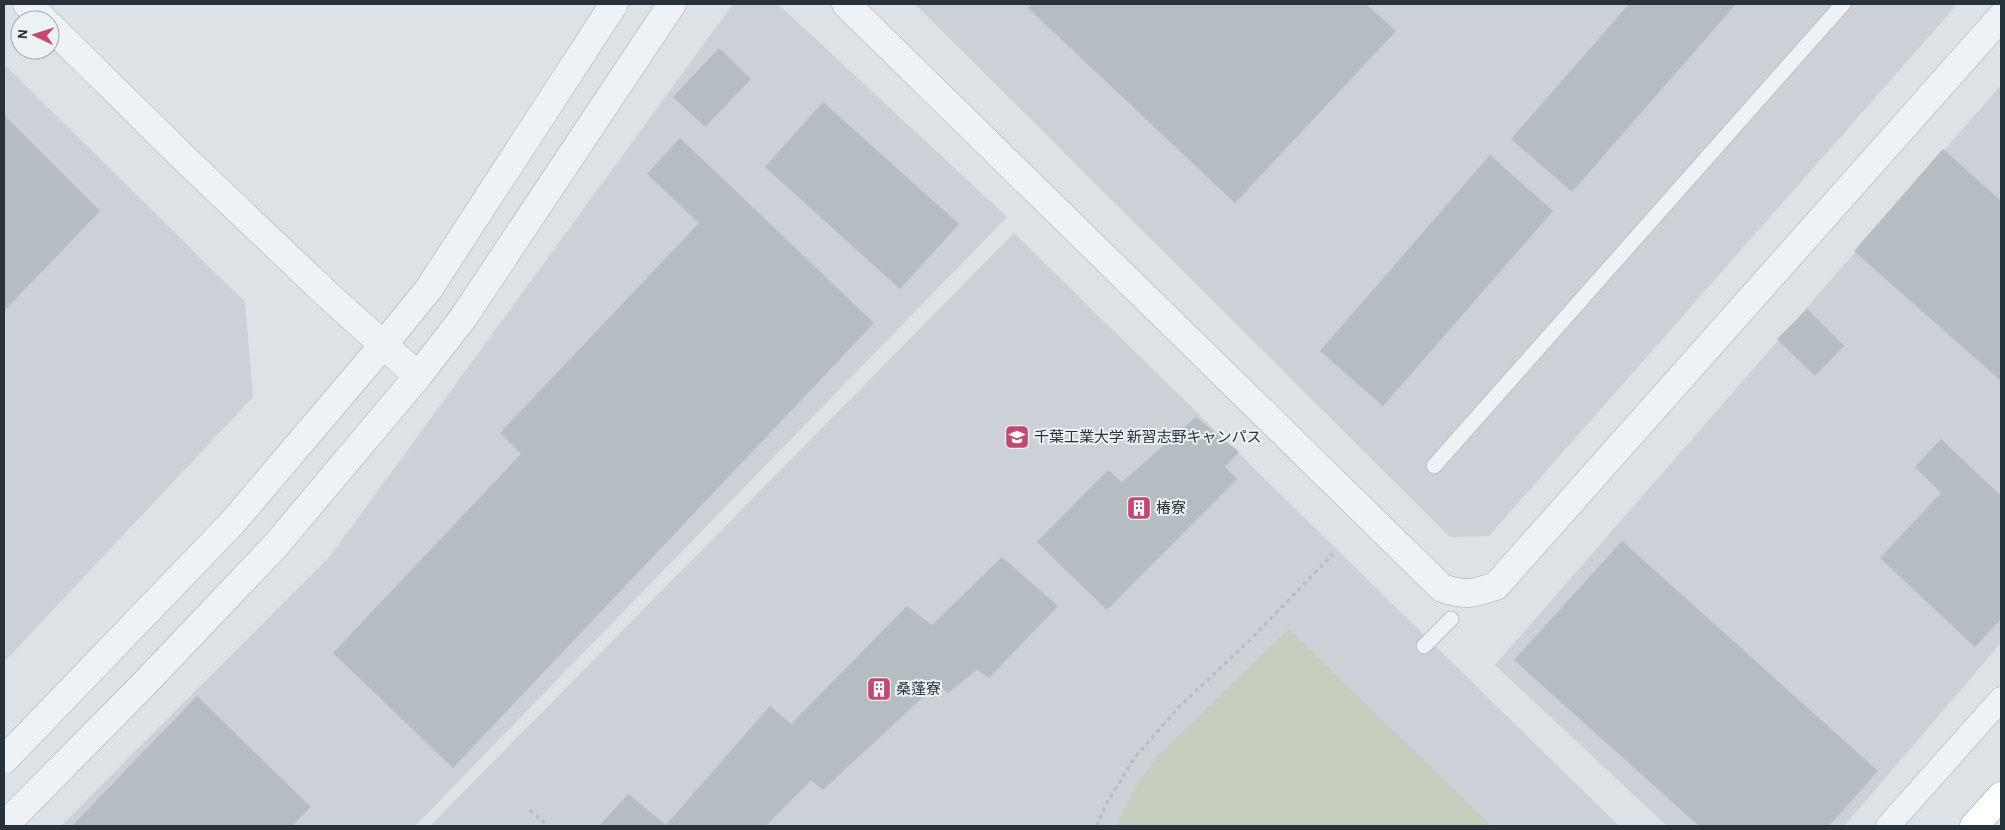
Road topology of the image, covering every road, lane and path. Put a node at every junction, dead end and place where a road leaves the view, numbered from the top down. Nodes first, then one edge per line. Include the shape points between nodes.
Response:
1 (614, 4) edge
2 (672, 4) edge
3 (846, 4) edge
4 (1843, 4) edge
5 (2001, 17) edge
6 (60, 36) edge
7 (384, 344) junction
8 (418, 376) junction
9 (1434, 466) dead end
10 (1333, 554) dead end
11 (1451, 619) dead end
12 (1424, 646) dead end
13 (2001, 699) edge
14 (4, 760) edge
15 (2001, 796) edge
16 (530, 810) dead end
17 (4, 826) edge
18 (548, 826) edge
19 (1097, 826) edge
20 (1888, 826) edge
21 (1974, 826) edge

1 - 7 street via 428,290
2 - 8 street via 462,318
3 - 5 street via 1442,588 1461,594 1477,593 1496,586
4 - 9 lane
6 - 7 street via 330,297
7 - 8 street
7 - 14 street via 233,522
8 - 17 street via 276,545
10 - 19 path via 1250,640 1181,705 1135,757 1105,806
11 - 12 lane
13 - 20 street
15 - 21 main road
16 - 18 path

